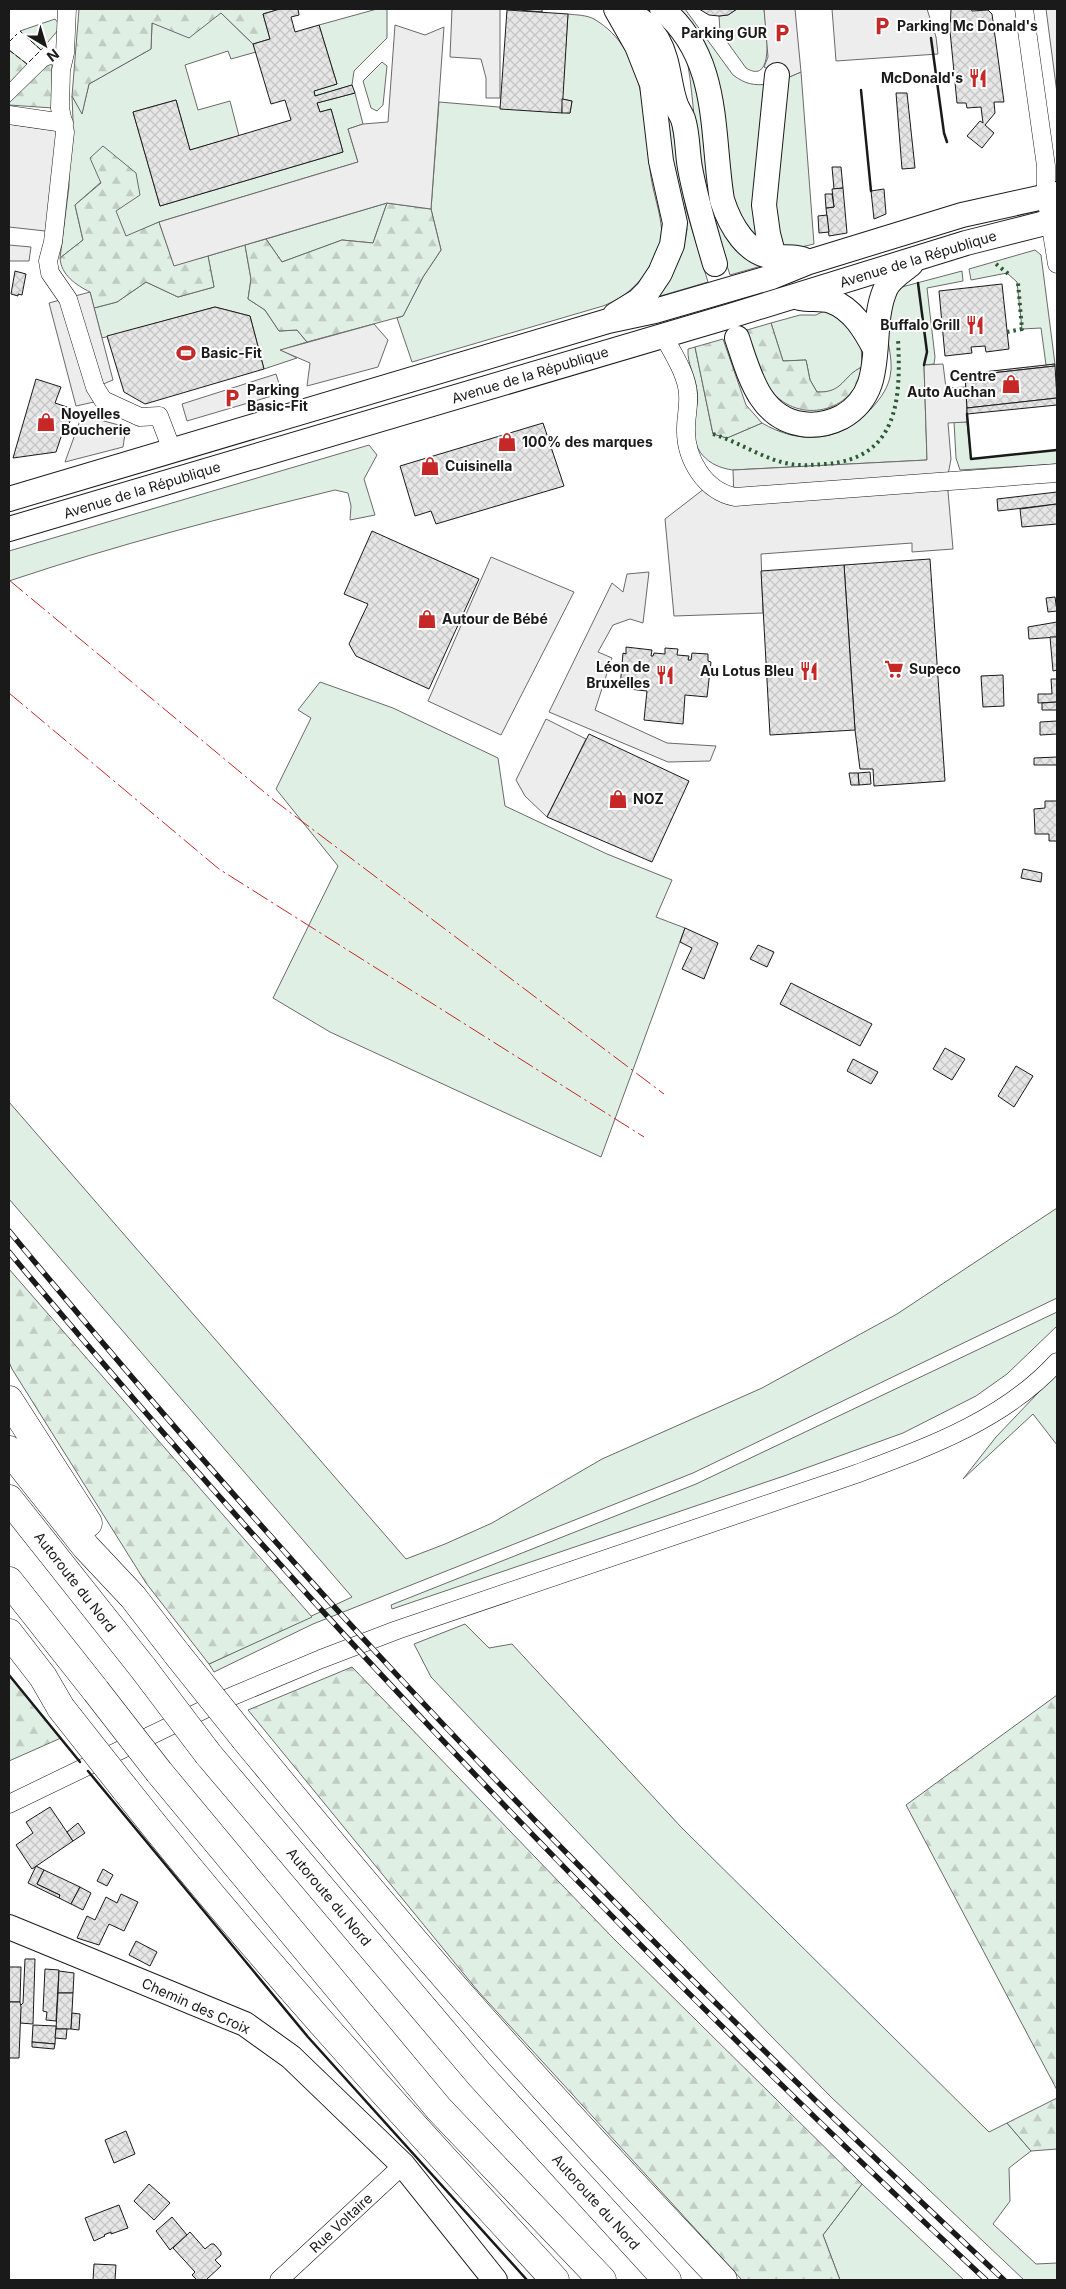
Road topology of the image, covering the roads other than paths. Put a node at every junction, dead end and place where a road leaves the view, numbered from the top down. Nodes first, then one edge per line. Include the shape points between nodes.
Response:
1 (67, 9) edge
2 (616, 9) edge
3 (623, 9) edge
4 (654, 9) edge
5 (662, 9) edge
6 (1024, 9) edge
7 (777, 75) dead end
8 (9, 115) edge
9 (683, 119) junction
10 (64, 123) junction
11 (1052, 195) edge
12 (1054, 220) edge
13 (774, 257) junction
14 (916, 259) junction
15 (809, 262) junction
16 (715, 264) dead end
17 (1057, 264) edge
18 (792, 297) junction
19 (608, 321) junction
20 (663, 335) junction
21 (737, 338) dead end
22 (875, 349) junction
23 (172, 450) junction
24 (1057, 473) edge
25 (9, 499) edge
26 (9, 529) edge
27 (1057, 1362) edge
28 (9, 1400) edge
29 (9, 1450) edge
30 (9, 1499) edge
31 (9, 1581) edge
32 (133, 1597) junction
33 (9, 1633) edge
34 (9, 1653) edge
35 (61, 1708) junction
36 (17, 1801) edge
37 (9, 1812) edge
38 (9, 1927) edge
39 (403, 2165) junction
40 (278, 2280) edge
41 (496, 2280) edge
42 (555, 2280) edge
43 (602, 2280) edge
44 (667, 2280) edge
45 (723, 2280) edge

1 - 10 street via 65,52 60,70 60,108
2 - 19 main road via 637,46 652,84 674,233 666,260 648,290 638,301
3 - 9 main road via 633,14 656,38
4 - 9 main road via 665,26 679,61 687,105
5 - 13 main road via 687,38 707,81 714,116 719,184 726,213 743,241 762,254
6 - 11 street
7 - 13 main road via 764,205
8 - 10 street
9 - 16 main road via 690,167
10 - 23 street via 53,242 48,261 50,273 68,300 95,386 103,400 140,417 159,416
11 - 12 street
11 - 15 main road, Avenue de la République via 962,215
12 - 14 main road, Avenue de la République
12 - 17 street
13 - 15 main road via 799,257
14 - 18 main road, Avenue de la République
14 - 22 main road via 885,289 878,312
15 - 19 main road, Avenue de la République via 772,277 655,311
18 - 20 main road, Avenue de la République
18 - 22 main road via 831,301 846,310 867,332
19 - 23 main road, Avenue de la République
20 - 24 street via 688,393 687,445 695,465 709,485 721,494 734,497
20 - 26 main road, Avenue de la République
21 - 22 main road via 758,394 780,416 808,424 830,422 859,404 874,373
23 - 25 main road, Avenue de la République
27 - 36 street via 988,1418 905,1456 321,1659 228,1698
28 - 32 highway
29 - 32 highway via 86,1546
30 - 44 highway, Autoroute du Nord, bridge via 208,1754 479,2074
31 - 43 highway, bridge via 159,1772 439,2109
32 - 45 highway, bridge via 245,1738 462,1997
33 - 35 highway
34 - 35 highway via 35,1685
35 - 42 highway, bridge via 177,1855 344,2051
36 - 37 street
38 - 39 main road, Chemin des Croix via 245,2024 291,2057
39 - 40 street, Rue Voltaire
39 - 41 main road, Chemin des Croix

